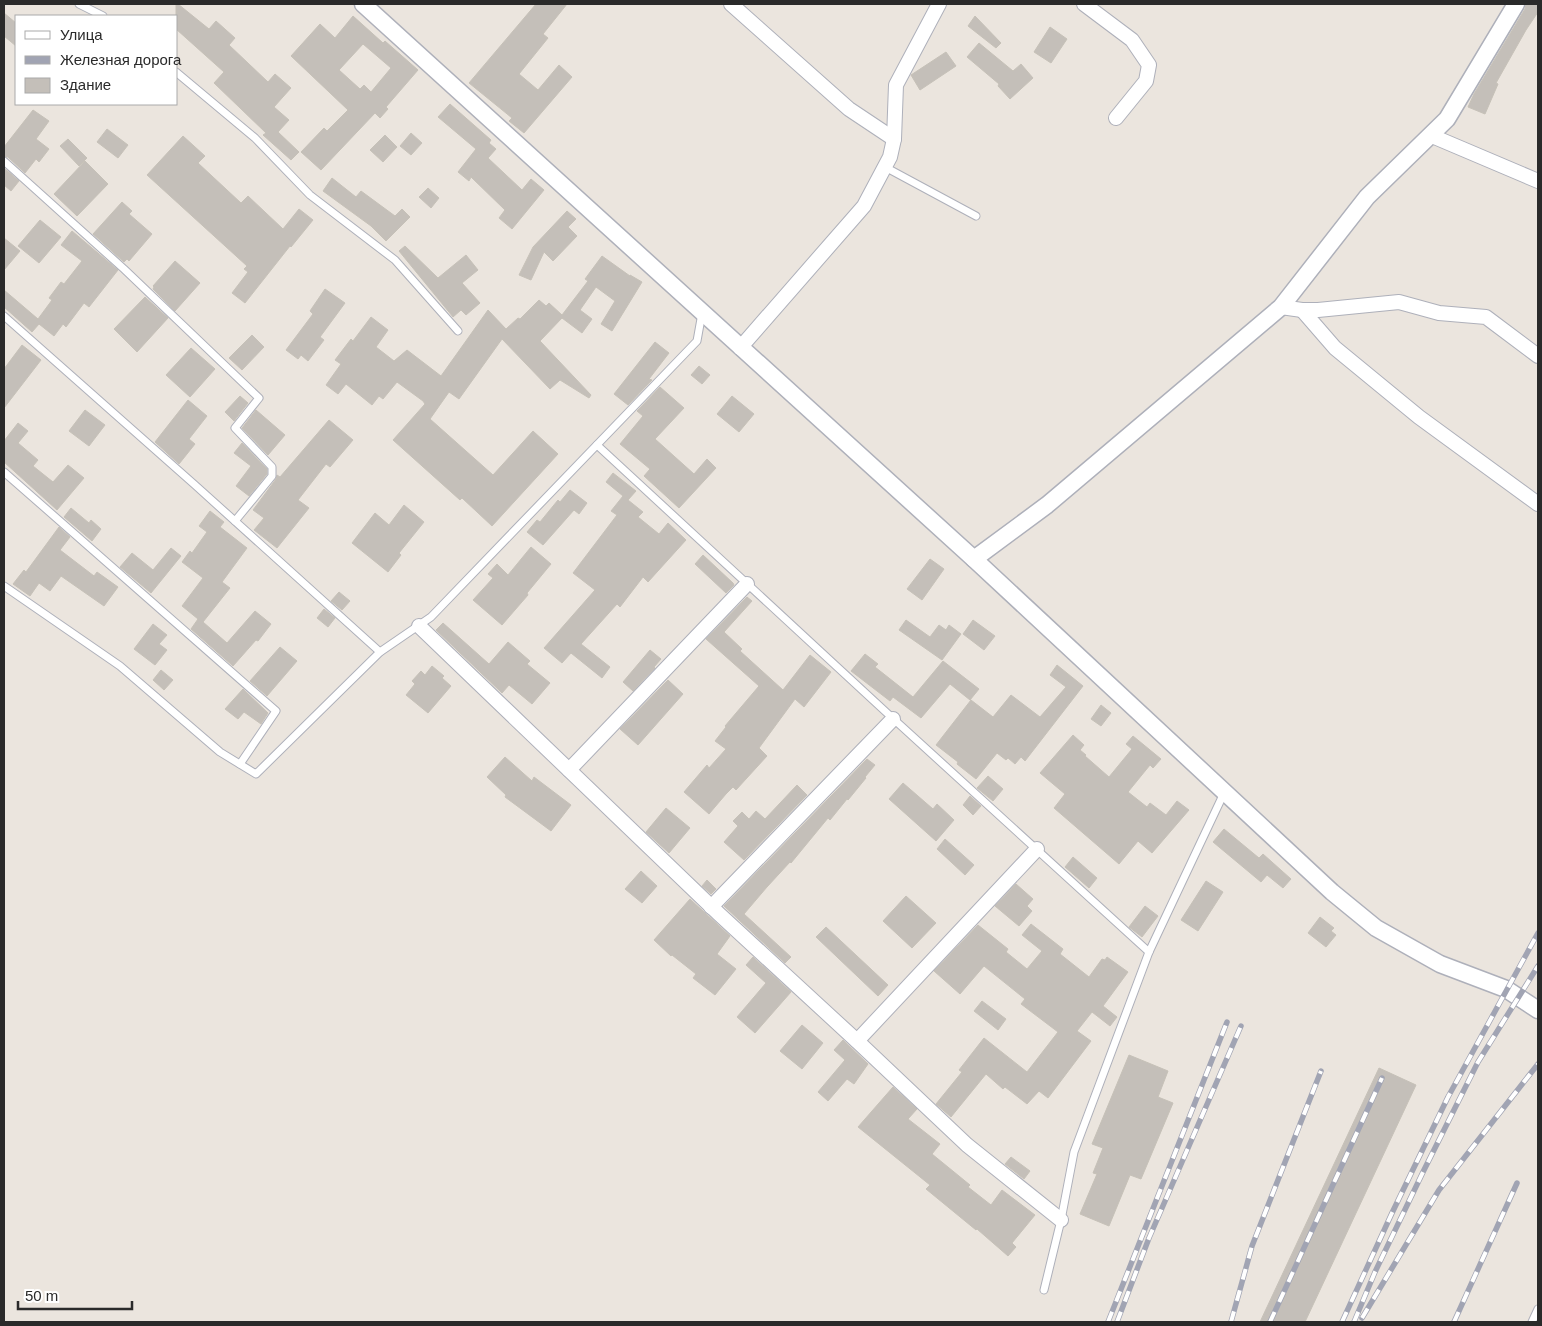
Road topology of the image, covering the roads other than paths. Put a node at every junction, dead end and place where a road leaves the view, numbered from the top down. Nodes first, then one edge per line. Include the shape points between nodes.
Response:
1 (78, 4) edge
2 (731, 4) edge
3 (938, 4) edge
4 (1084, 4) edge
5 (1516, 4) edge
6 (372, 7) edge
7 (101, 15) edge
8 (178, 74) edge
9 (1116, 118) dead end
10 (1432, 136) junction
11 (894, 139) junction
12 (4, 162) edge
13 (885, 167) junction
14 (1538, 181) edge
15 (976, 216) dead end
16 (1281, 307) junction
17 (1302, 310) junction
18 (702, 313) junction
19 (4, 316) edge
20 (458, 331) dead end
21 (740, 348) junction
22 (1538, 356) edge
23 (597, 445) junction
24 (4, 472) edge
25 (1538, 504) edge
26 (235, 521) junction
27 (974, 558) junction
28 (747, 584) junction
29 (4, 586) edge
30 (419, 626) junction
31 (380, 652) junction
32 (893, 719) junction
33 (240, 764) junction
34 (569, 770) junction
35 (1224, 792) junction
36 (1037, 849) junction
37 (711, 907) junction
38 (1149, 952) junction
39 (1538, 1010) edge
40 (857, 1041) junction
41 (1061, 1220) junction
42 (1044, 1290) dead end
43 (1538, 1310) edge
44 (1532, 1322) edge

1 - 7 lane
2 - 11 street via 849,109
3 - 11 street via 896,85
4 - 9 street via 1132,40 1149,65 1146,81
5 - 10 street via 1447,120
6 - 18 street
8 - 20 lane via 255,138 310,195 395,260
10 - 14 street
10 - 16 street via 1367,197
11 - 13 street
12 - 26 lane via 124,269 260,398 235,428 272,467 272,476
13 - 15 lane
13 - 21 street via 864,206
16 - 17 street
16 - 27 street via 1047,505
17 - 22 street via 1399,302 1439,314 1486,317
17 - 25 street via 1335,348 1419,416
18 - 21 street
18 - 23 lane via 697,341
19 - 26 lane
21 - 27 street
23 - 28 lane
23 - 30 lane
24 - 33 lane via 276,711
26 - 31 lane
27 - 35 street
28 - 32 lane
28 - 34 street
29 - 33 lane via 120,666 220,752
30 - 31 lane
30 - 34 street
31 - 33 lane via 256,774
32 - 36 lane
32 - 37 street
34 - 37 street
35 - 38 lane
35 - 39 street via 1332,892 1376,928 1440,964 1506,989
36 - 38 lane
36 - 40 street
37 - 40 street
38 - 41 lane via 1074,1152
40 - 41 street via 967,1145
41 - 42 lane
43 - 44 lane

